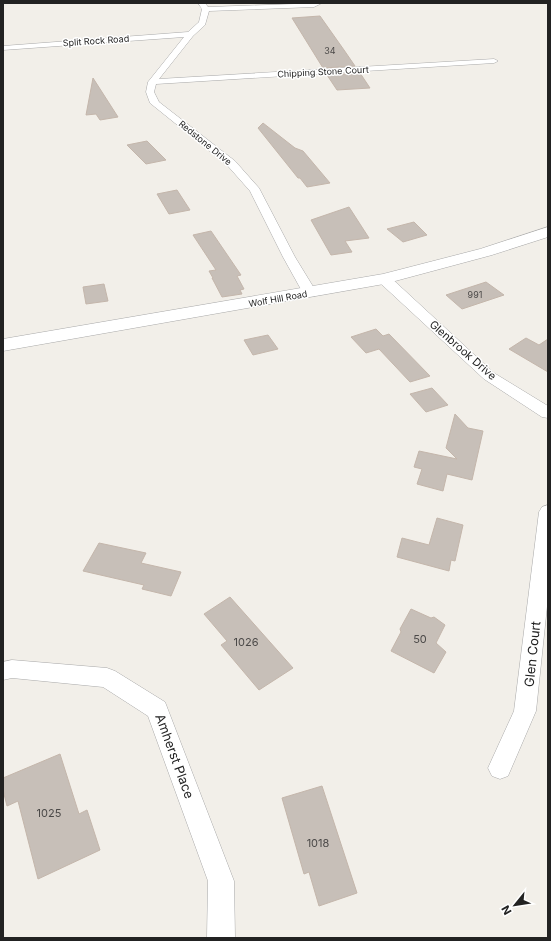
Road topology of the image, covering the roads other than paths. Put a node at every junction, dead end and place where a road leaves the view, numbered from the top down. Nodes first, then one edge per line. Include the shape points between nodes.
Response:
1 (319, 3) edge
2 (203, 6) edge
3 (190, 34) junction
4 (3, 48) edge
5 (494, 61) dead end
6 (152, 82) junction
7 (548, 232) edge
8 (384, 279) junction
9 (310, 293) junction
10 (3, 345) edge
11 (548, 413) edge
12 (548, 512) edge
13 (3, 671) edge
14 (500, 768) dead end
15 (221, 938) edge

1 - 2 street
2 - 3 street via 202,23
3 - 4 street, Split Rock Road
3 - 6 street
5 - 6 street, Chipping Stone Court
6 - 9 street, Redstone Drive via 150,92 155,103 231,163 255,190
7 - 8 street, Wolf Hill Road via 486,252
8 - 9 street, Wolf Hill Road
8 - 11 street, Glenbrook Drive via 489,376
9 - 10 street, Wolf Hill Road
12 - 14 street, Glen Court via 526,711
13 - 15 street, Amherst Place via 12,669 106,678 158,709 221,881

